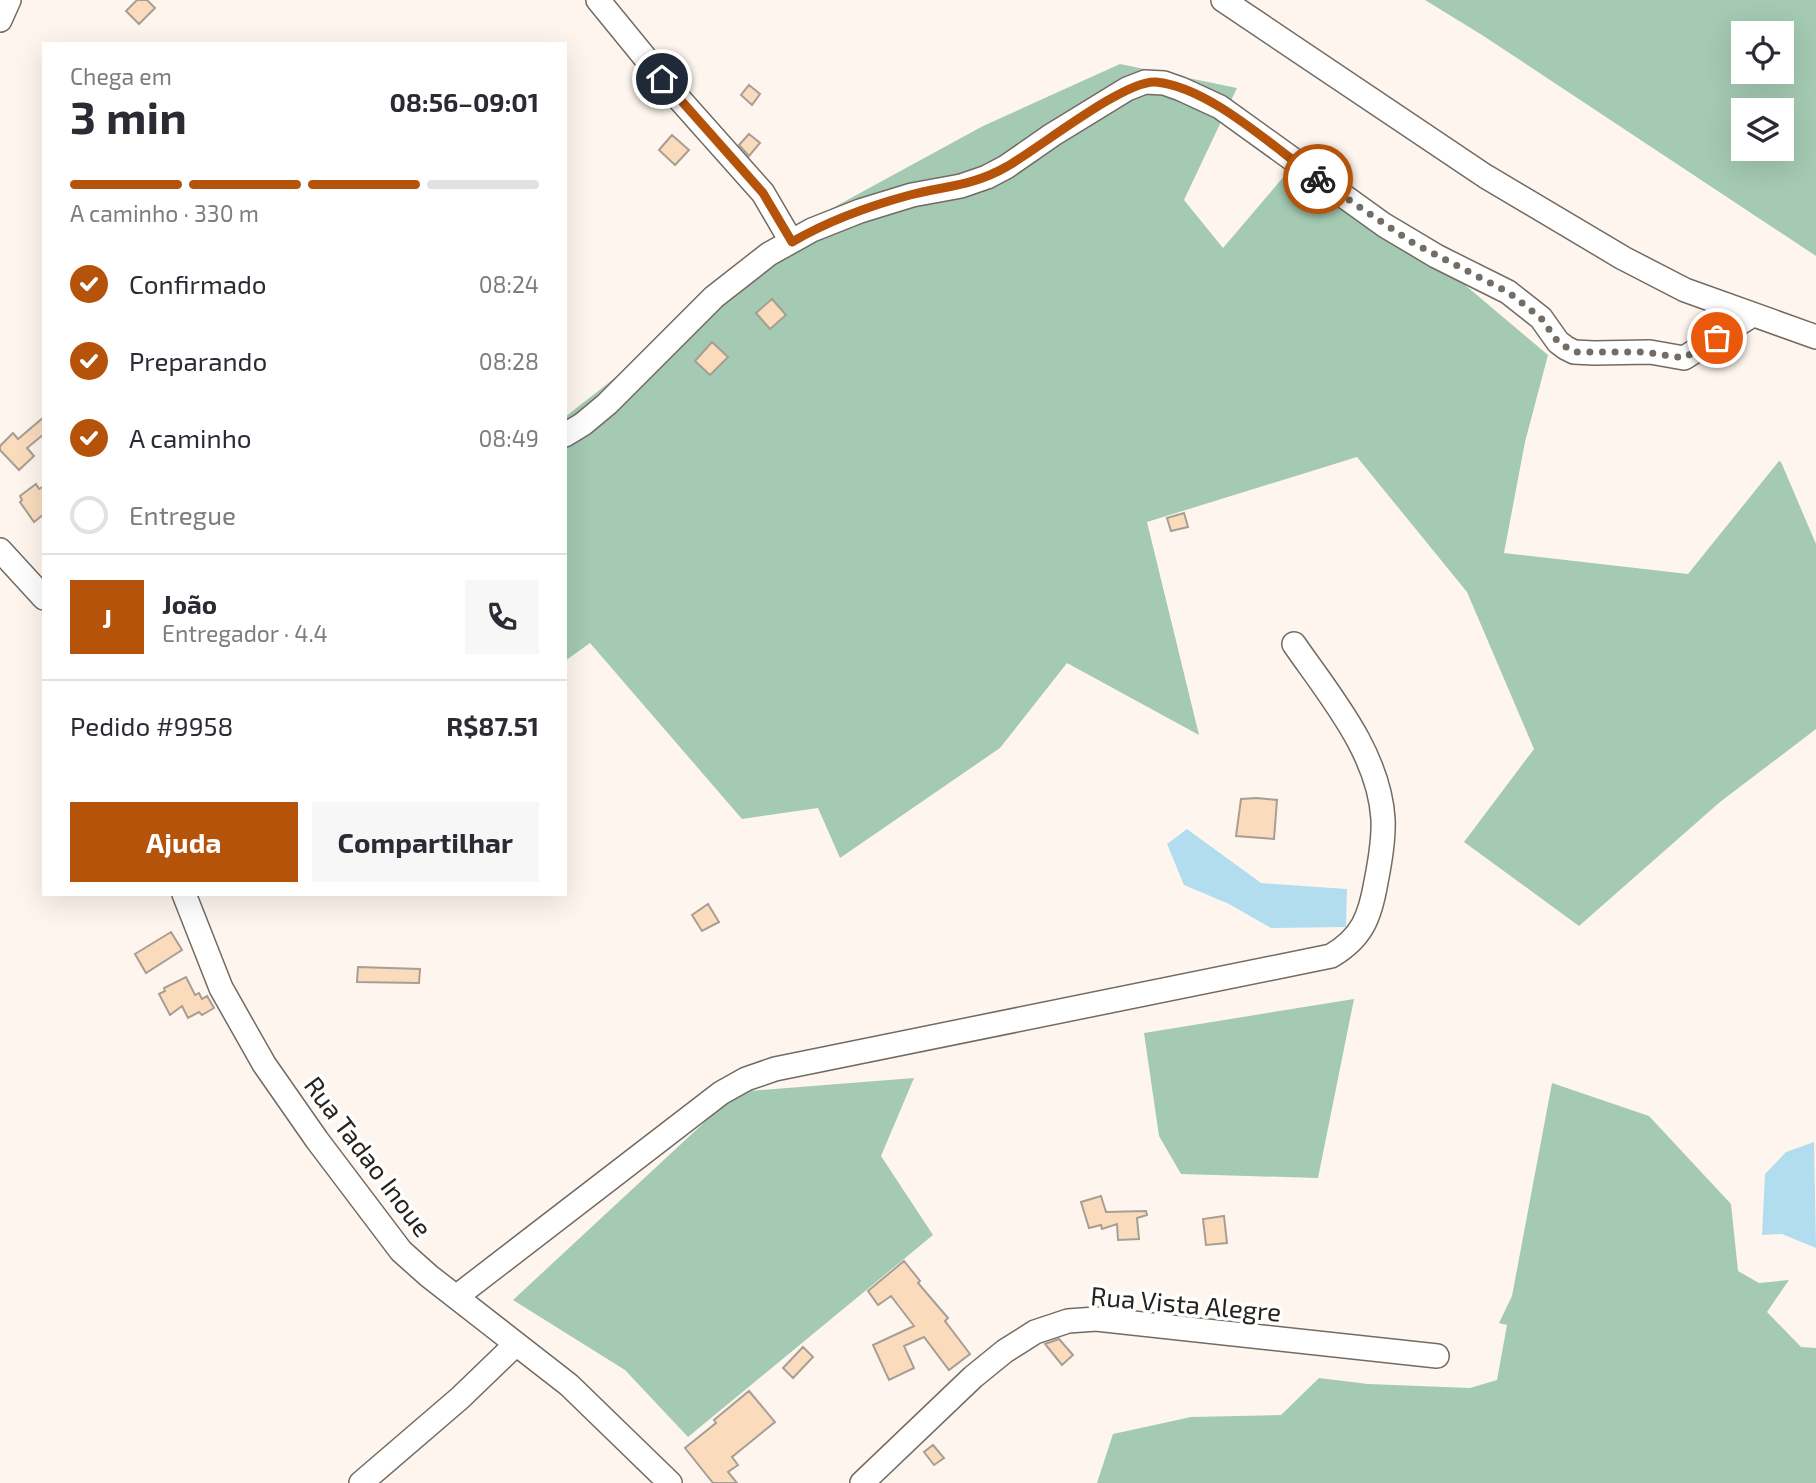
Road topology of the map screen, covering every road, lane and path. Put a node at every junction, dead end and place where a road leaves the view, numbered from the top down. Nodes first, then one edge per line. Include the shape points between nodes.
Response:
1 (9, 0) edge
2 (598, 0) edge
3 (1223, 0) edge
4 (0, 20) edge
5 (792, 242) junction
6 (1751, 316) junction
7 (1816, 337) edge
8 (567, 434) edge
9 (0, 550) edge
10 (42, 596) edge
11 (1294, 644) dead end
12 (185, 896) edge
13 (456, 1297) junction
14 (516, 1345) junction
15 (1437, 1356) dead end
16 (361, 1483) edge
17 (670, 1483) edge
18 (862, 1483) edge

1 - 4 street
2 - 5 street via 763,193
3 - 6 street via 1558,221 1685,290
5 - 6 street via 888,201 987,177 1127,89 1154,82 1220,107 1384,225 1508,292 1574,352 1644,352 1684,358
5 - 8 street via 733,280 607,404
6 - 7 street
9 - 10 street
11 - 13 street via 1373,770 1383,818 1372,903 1359,935 1342,950 1331,956 775,1069 746,1079 721,1093
12 - 13 street, Rua Tadao Inoue via 221,988 264,1064 401,1251
13 - 14 street, Rua Tadao Inoue
14 - 16 street
14 - 17 street, Rua Tadao Inoue via 569,1385
15 - 18 street, Rua Vista Alegre via 1096,1319 1068,1321 1035,1332 1005,1351

